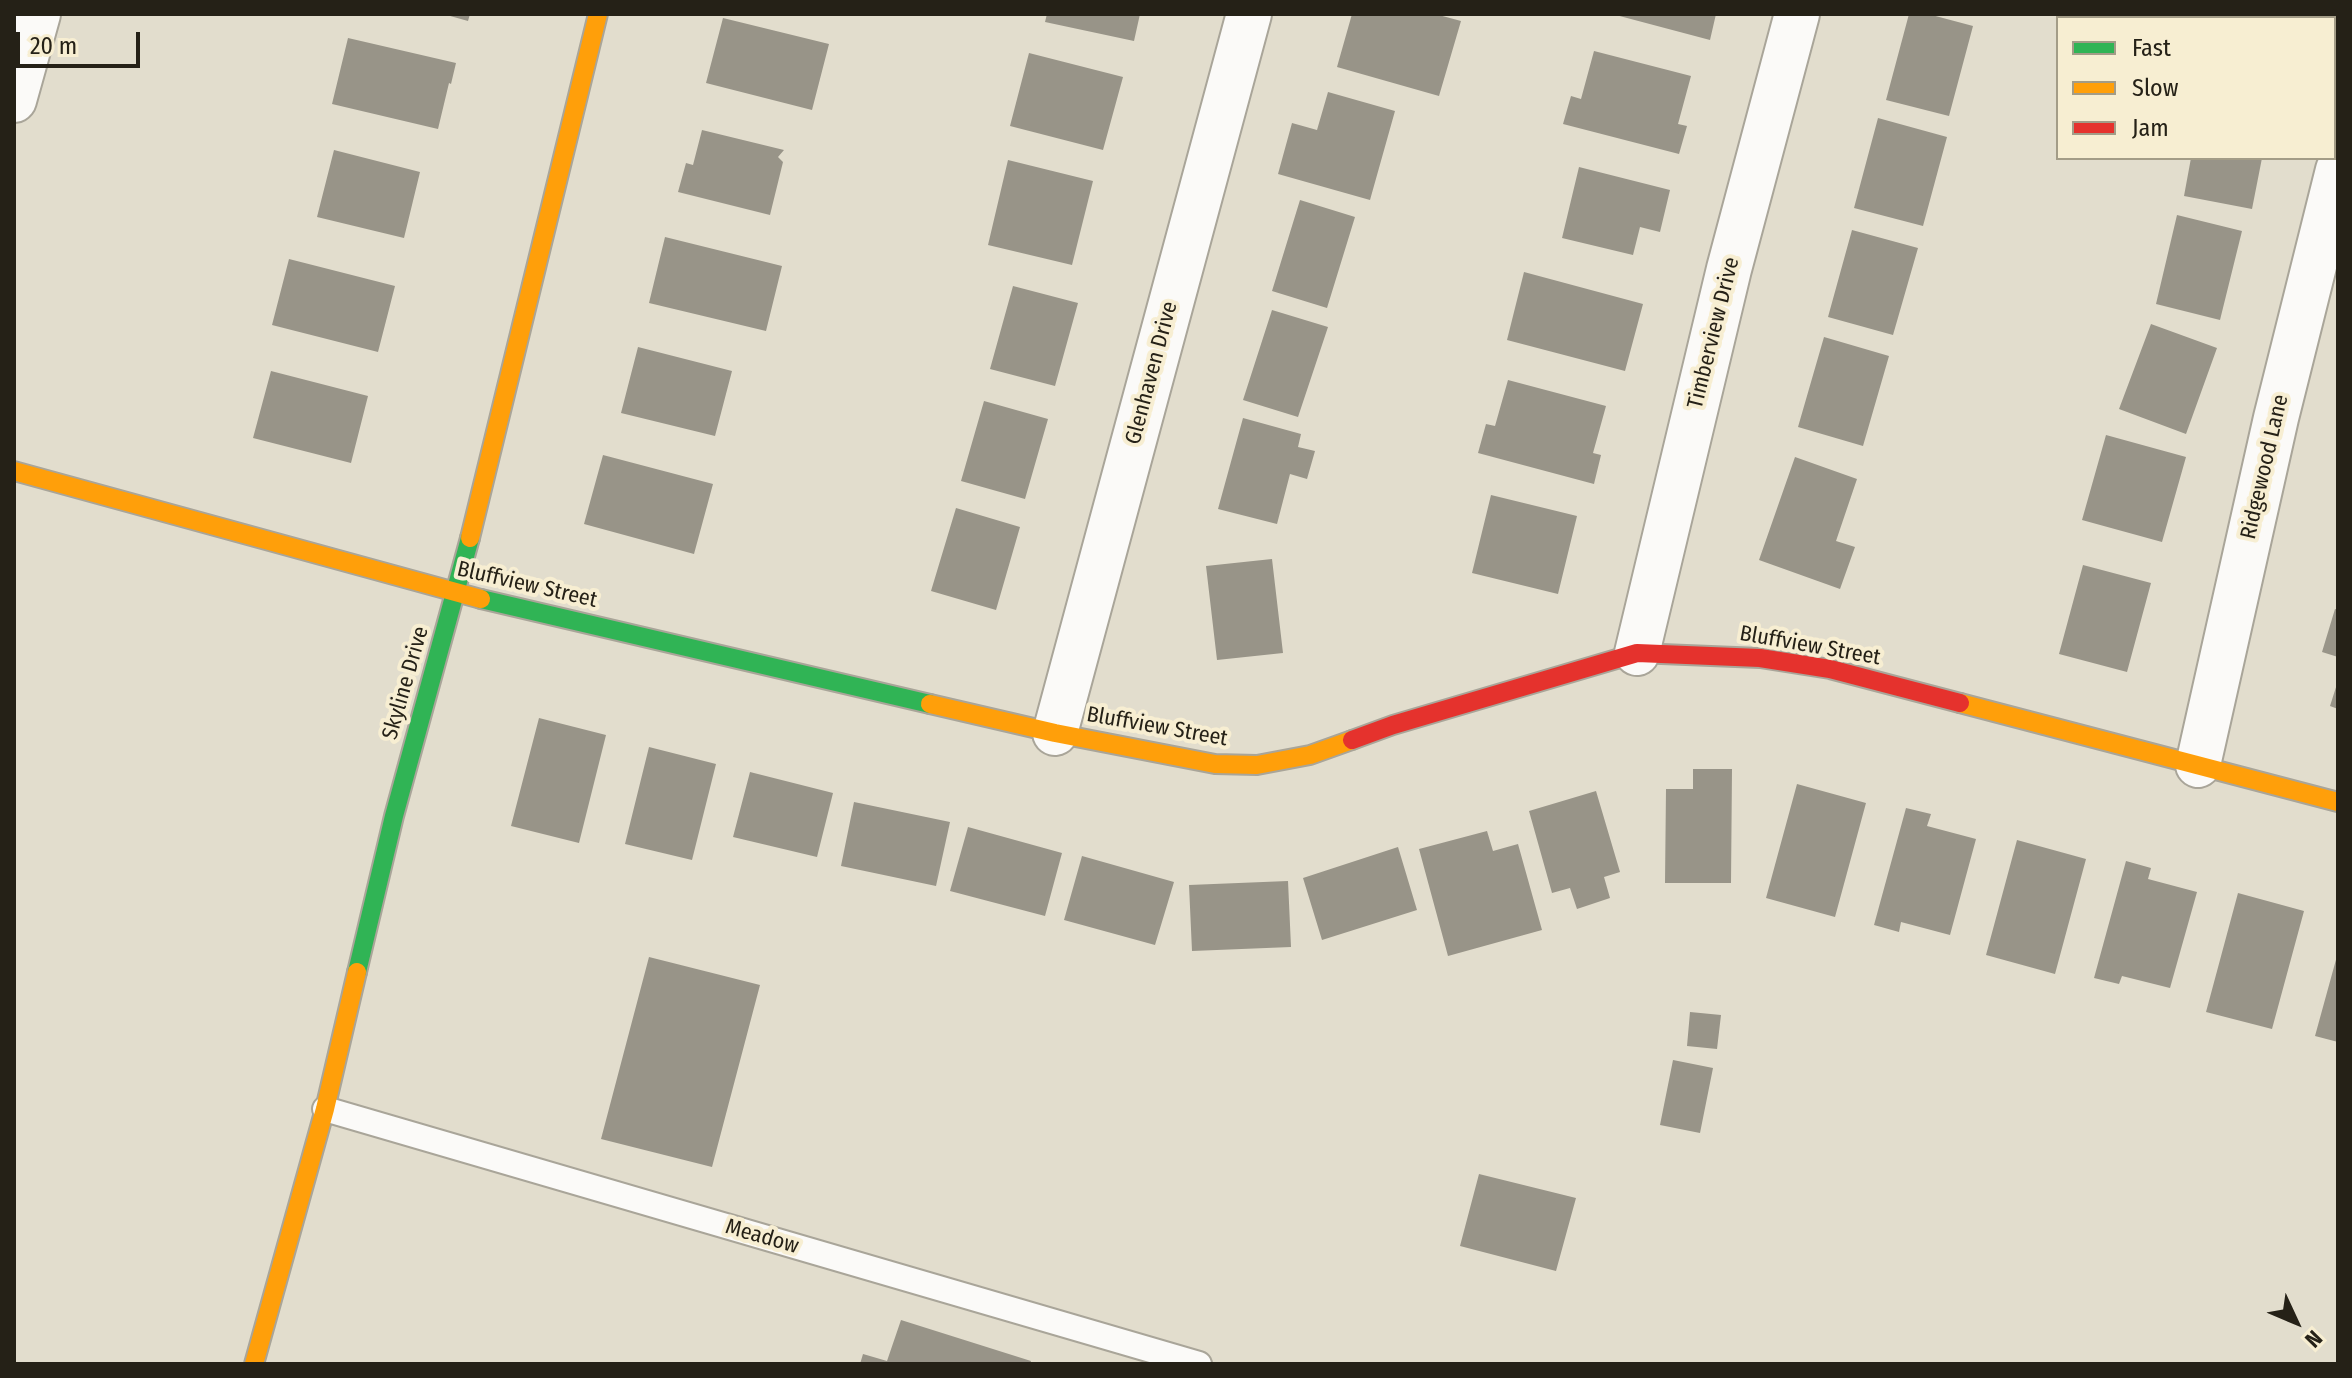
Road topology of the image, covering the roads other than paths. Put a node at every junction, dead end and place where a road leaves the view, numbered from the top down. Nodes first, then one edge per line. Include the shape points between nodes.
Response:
1 (38, 14) edge
2 (598, 14) edge
3 (1249, 14) edge
4 (1797, 14) edge
5 (14, 100) edge
6 (2338, 170) edge
7 (14, 471) edge
8 (456, 593) junction
9 (1637, 653) junction
10 (1055, 733) junction
11 (2198, 765) junction
12 (2338, 802) edge
13 (325, 1109) junction
14 (254, 1364) edge
15 (1199, 1364) edge

1 - 5 street
2 - 8 street, Skyline Drive
3 - 10 street, Glenhaven Drive
4 - 9 street, Timberview Drive via 1729,269
6 - 11 street, Ridgewood Lane
7 - 8 street, Bluffview Street
8 - 10 street, Bluffview Street
8 - 13 street, Skyline Drive via 394,816
9 - 10 street, Bluffview Street via 1310,755 1257,765 1215,764
9 - 11 street, Bluffview Street via 1760,658 1830,669
11 - 12 street, Bluffview Street
13 - 14 street, Skyline Drive
13 - 15 lane, Meadow

